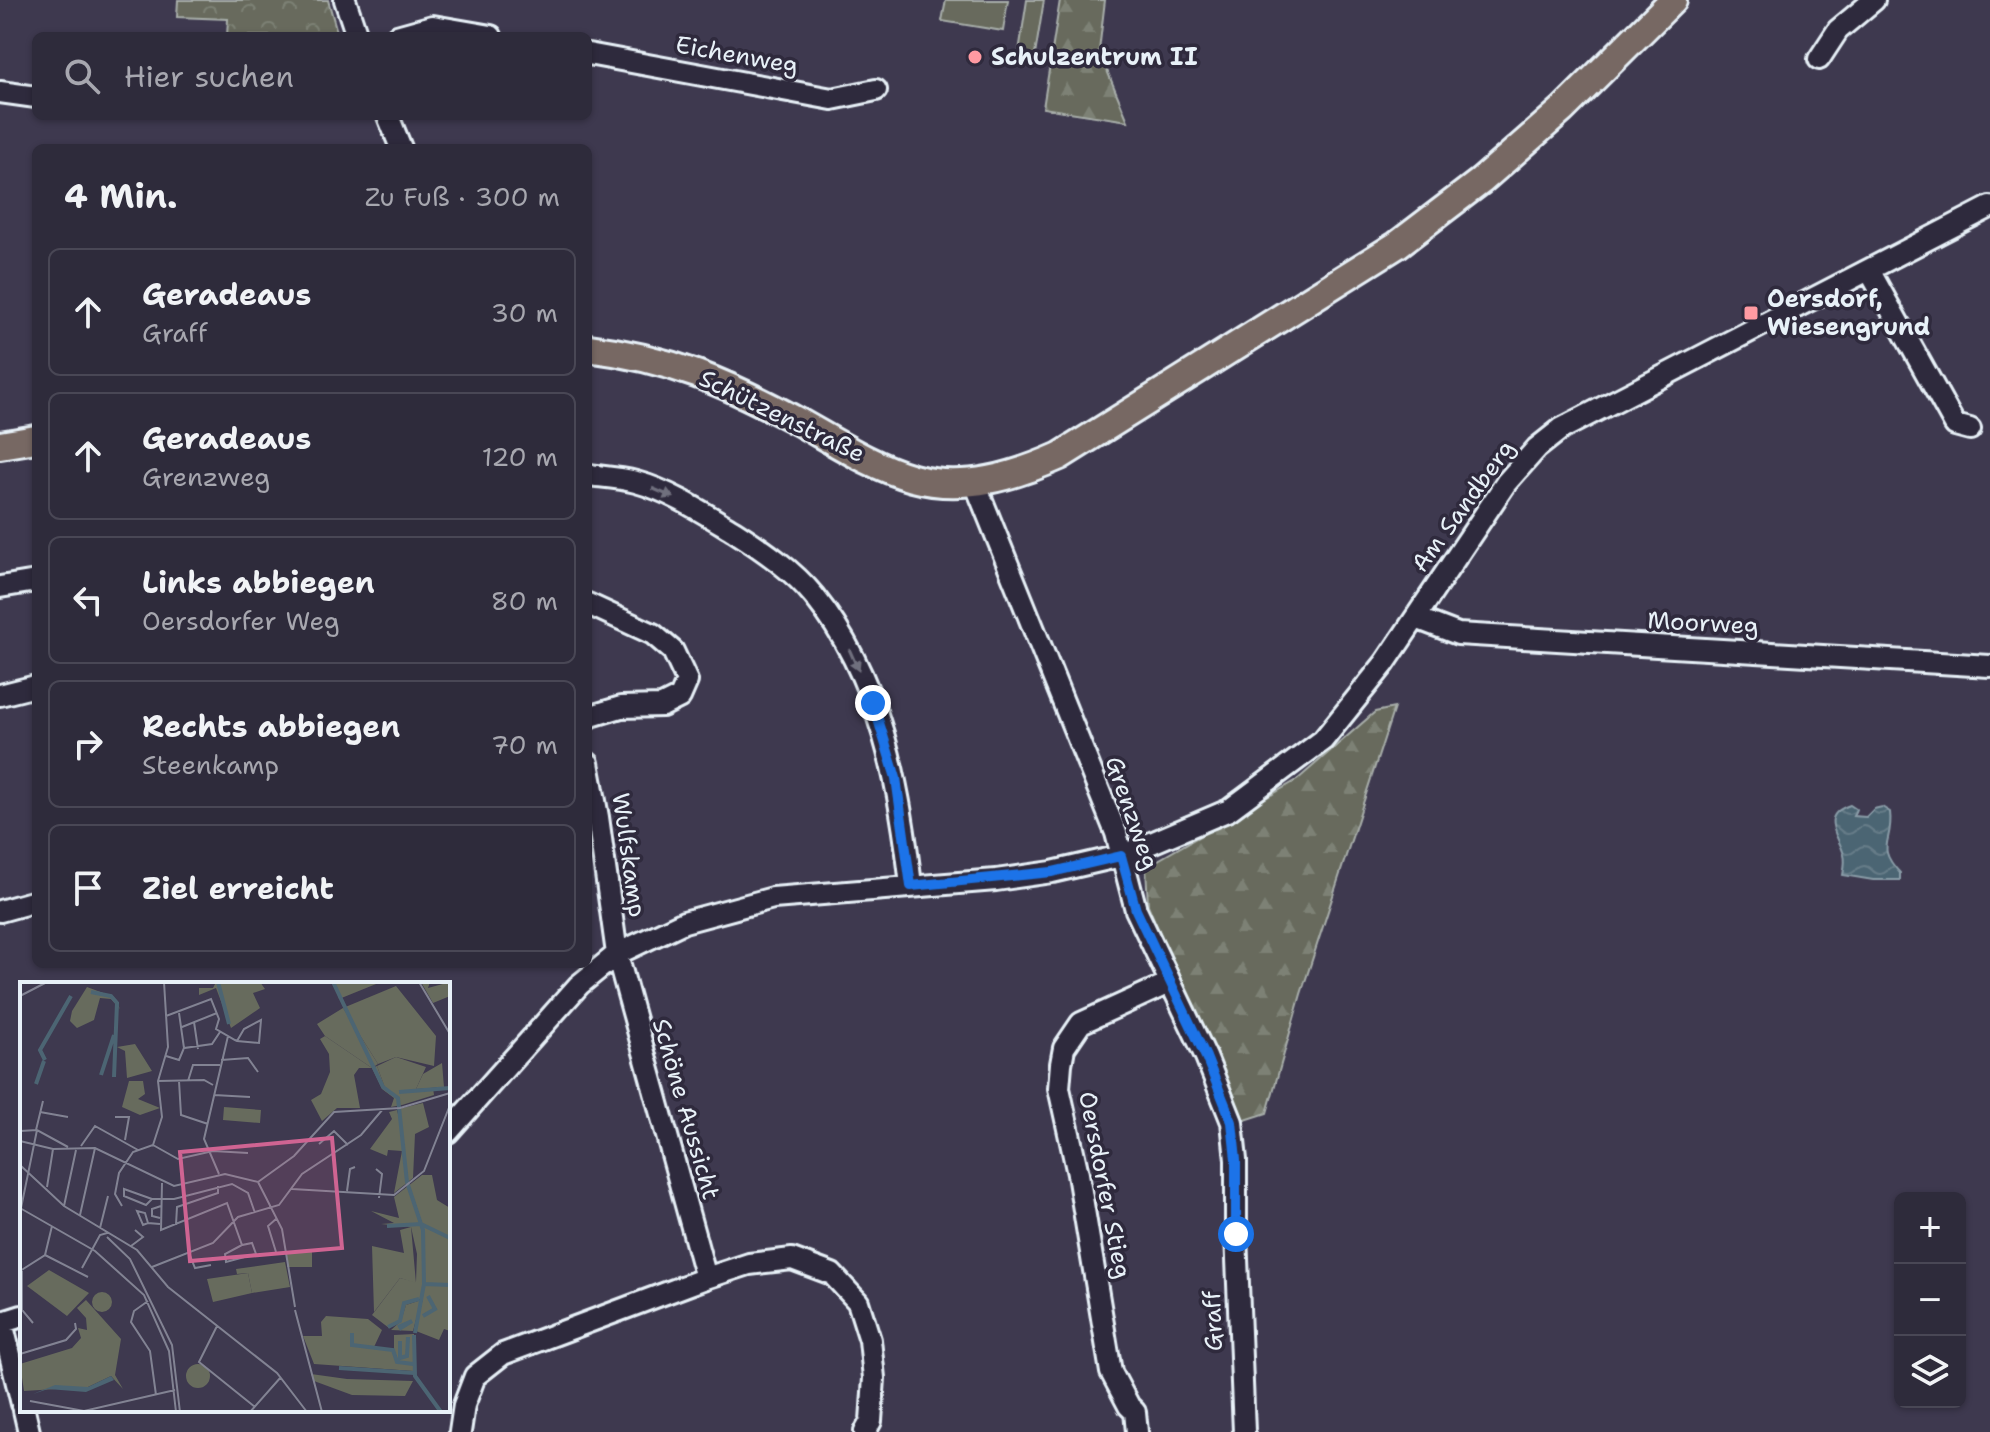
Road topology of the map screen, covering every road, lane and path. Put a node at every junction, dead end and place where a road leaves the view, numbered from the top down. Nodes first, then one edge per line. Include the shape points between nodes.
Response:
1 (345, 0) edge
2 (1673, 0) edge
3 (1874, 0) edge
4 (356, 32) edge
5 (411, 32) edge
6 (468, 32) edge
7 (592, 55) edge
8 (1819, 59) dead end
9 (876, 90) dead end
10 (0, 92) edge
11 (32, 96) edge
12 (390, 120) edge
13 (399, 144) edge
14 (1990, 207) edge
15 (1869, 270) junction
16 (592, 348) edge
17 (1970, 429) dead end
18 (32, 440) edge
19 (0, 445) edge
20 (592, 476) edge
21 (975, 483) junction
22 (32, 582) edge
23 (0, 587) edge
24 (592, 606) edge
25 (1416, 618) junction
26 (1990, 666) edge
27 (32, 687) edge
28 (0, 695) edge
29 (592, 716) edge
30 (592, 785) edge
31 (1121, 856) junction
32 (911, 886) junction
33 (32, 902) edge
34 (0, 911) edge
35 (617, 954) junction
36 (1169, 983) junction
37 (450, 1130) edge
38 (1236, 1160) joint
39 (706, 1278) junction
40 (20, 1317) edge
41 (1, 1323) edge
42 (20, 1396) edge
43 (1129, 1406) junction
44 (24, 1412) edge
45 (29, 1432) edge
46 (460, 1432) edge
47 (865, 1432) edge
48 (1123, 1432) edge
49 (1137, 1432) edge
50 (1244, 1432) edge

1 - 4 street
2 - 21 main road, Schützenstraße via 1562,110 1397,245 1060,456 1019,474
3 - 8 street via 1838,30
5 - 6 street via 433,26
7 - 9 street, Eichenweg via 832,99
10 - 11 street
12 - 13 street
14 - 15 street, Am Sandberg
15 - 17 street via 1955,425
15 - 25 street, Am Sandberg via 1561,429 1506,483
16 - 21 main road, Schützenstraße via 631,353 707,376 914,479
18 - 19 main road
20 -> 32 street via 638,483 681,501 765,551 813,594 850,651 873,703 896,778
21 - 31 street, Grenzweg
22 - 23 street
24 - 29 street via 653,634 673,651 687,681 680,697 662,706 621,707
25 - 26 street, Moorweg via 1458,634
25 - 31 street, Am Sandberg via 1323,740 1229,810
27 - 28 street
30 - 35 street, Wulfskamp
31 - 32 street, Am Sandberg via 1052,872
31 - 36 street, Grenzweg via 1136,910
32 - 35 street, Am Sandberg via 755,901 684,922
33 - 34 street
35 - 37 street, Am Sandberg via 579,985
35 - 39 street, Schöne Aussicht
36 - 38 street, Grenzweg via 1232,1122
36 - 43 street, Oersdorfer Stieg via 1081,1023 1064,1048 1061,1064 1059,1088 1111,1372
38 - 50 street, Graff
39 - 46 street via 503,1354 475,1376
39 - 47 street via 749,1264 792,1259 832,1274 858,1302 870,1340 874,1378 871,1421
40 - 41 street
41 - 42 street
43 - 48 street via 1123,1411
43 - 49 street, Oersdorfer Stieg via 1136,1415
44 - 45 street

